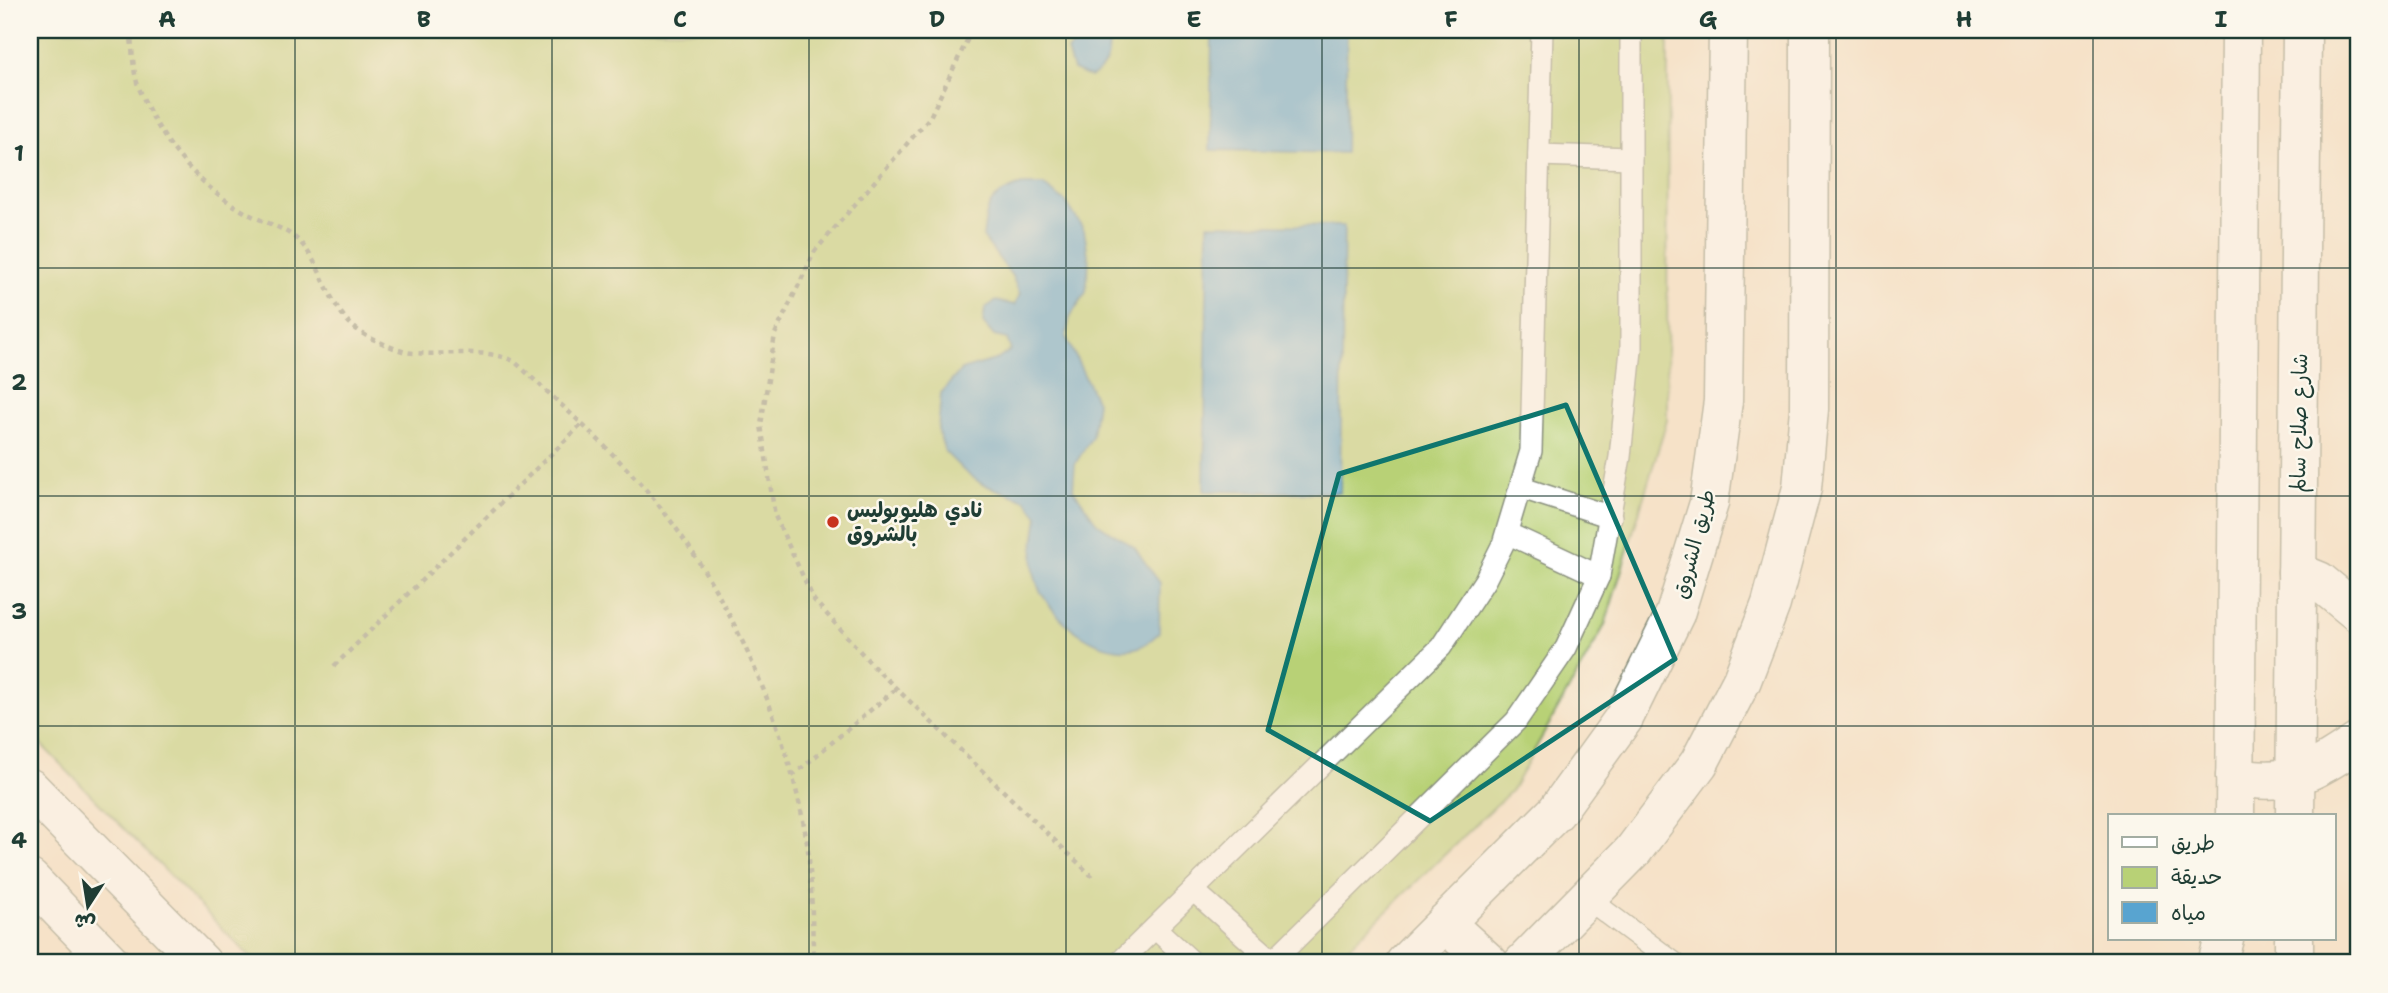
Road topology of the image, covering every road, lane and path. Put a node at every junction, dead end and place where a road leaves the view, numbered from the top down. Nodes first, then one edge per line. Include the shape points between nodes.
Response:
1 (130, 30) edge
2 (972, 30) edge
3 (1542, 30) edge
4 (1631, 30) edge
5 (1728, 30) edge
6 (1810, 30) edge
7 (2241, 30) edge
8 (2302, 30) edge
9 (1539, 155) junction
10 (1631, 158) junction
11 (582, 424) junction
12 (1522, 488) junction
13 (1611, 517) junction
14 (1507, 533) junction
15 (2297, 572) junction
16 (1599, 576) junction
17 (2358, 612) edge
18 (334, 666) dead end
19 (897, 688) junction
20 (2358, 742) edge
21 (792, 776) junction
22 (2235, 776) junction
23 (2295, 778) junction
24 (30, 788) edge
25 (2235, 814) edge
26 (2295, 814) edge
27 (30, 879) edge
28 (1095, 879) dead end
29 (1194, 891) junction
30 (1587, 898) junction
31 (1445, 923) junction
32 (1155, 928) junction
33 (2224, 940) edge
34 (2234, 940) edge
35 (2294, 940) edge
36 (1272, 962) edge
37 (111, 963) edge
38 (202, 963) edge
39 (814, 963) edge
40 (1119, 963) edge
41 (1193, 963) edge
42 (1405, 963) edge
43 (1489, 963) edge
44 (1523, 963) edge
45 (1674, 963) edge
46 (2217, 963) edge
47 (2233, 963) edge
48 (2294, 963) edge

1 - 11 path via 138,86 179,160 209,189 298,241 338,311 371,339 411,353 475,351 514,361
2 - 19 path via 930,117 815,251 775,334 761,425 775,516 814,600
3 - 9 lane
4 - 10 lane
5 - 31 street, طريق الشروق via 1723,401 1709,503 1675,614 1624,718 1556,812
6 - 30 street via 1810,409 1802,488 1771,604 1742,680 1705,751 1633,851
7 - 22 street
8 - 15 street, شارع صلاح سالم
9 - 10 lane
9 - 12 lane via 1531,450
10 - 13 lane via 1631,350
11 - 18 path
11 - 21 path via 641,485 703,572 753,667
12 - 13 lane
12 - 14 lane
13 - 16 lane
14 - 16 lane
14 - 29 lane via 1485,580 1441,647
15 - 17 street via 2319,581
15 - 23 street, شارع صلاح سالم
16 - 36 lane via 1566,648 1516,721
19 - 21 path
19 - 28 path
20 - 23 street
21 - 39 path via 806,833
22 - 23 street
22 - 25 street
23 - 26 street, شارع صلاح سالم
24 - 38 street
27 - 37 street
29 - 32 lane
29 - 36 lane
30 - 44 street
30 - 45 lane
31 - 42 street, طريق الشروق
31 - 43 street
32 - 40 lane
32 - 41 lane
33 - 46 street
34 - 47 street
35 - 48 street

